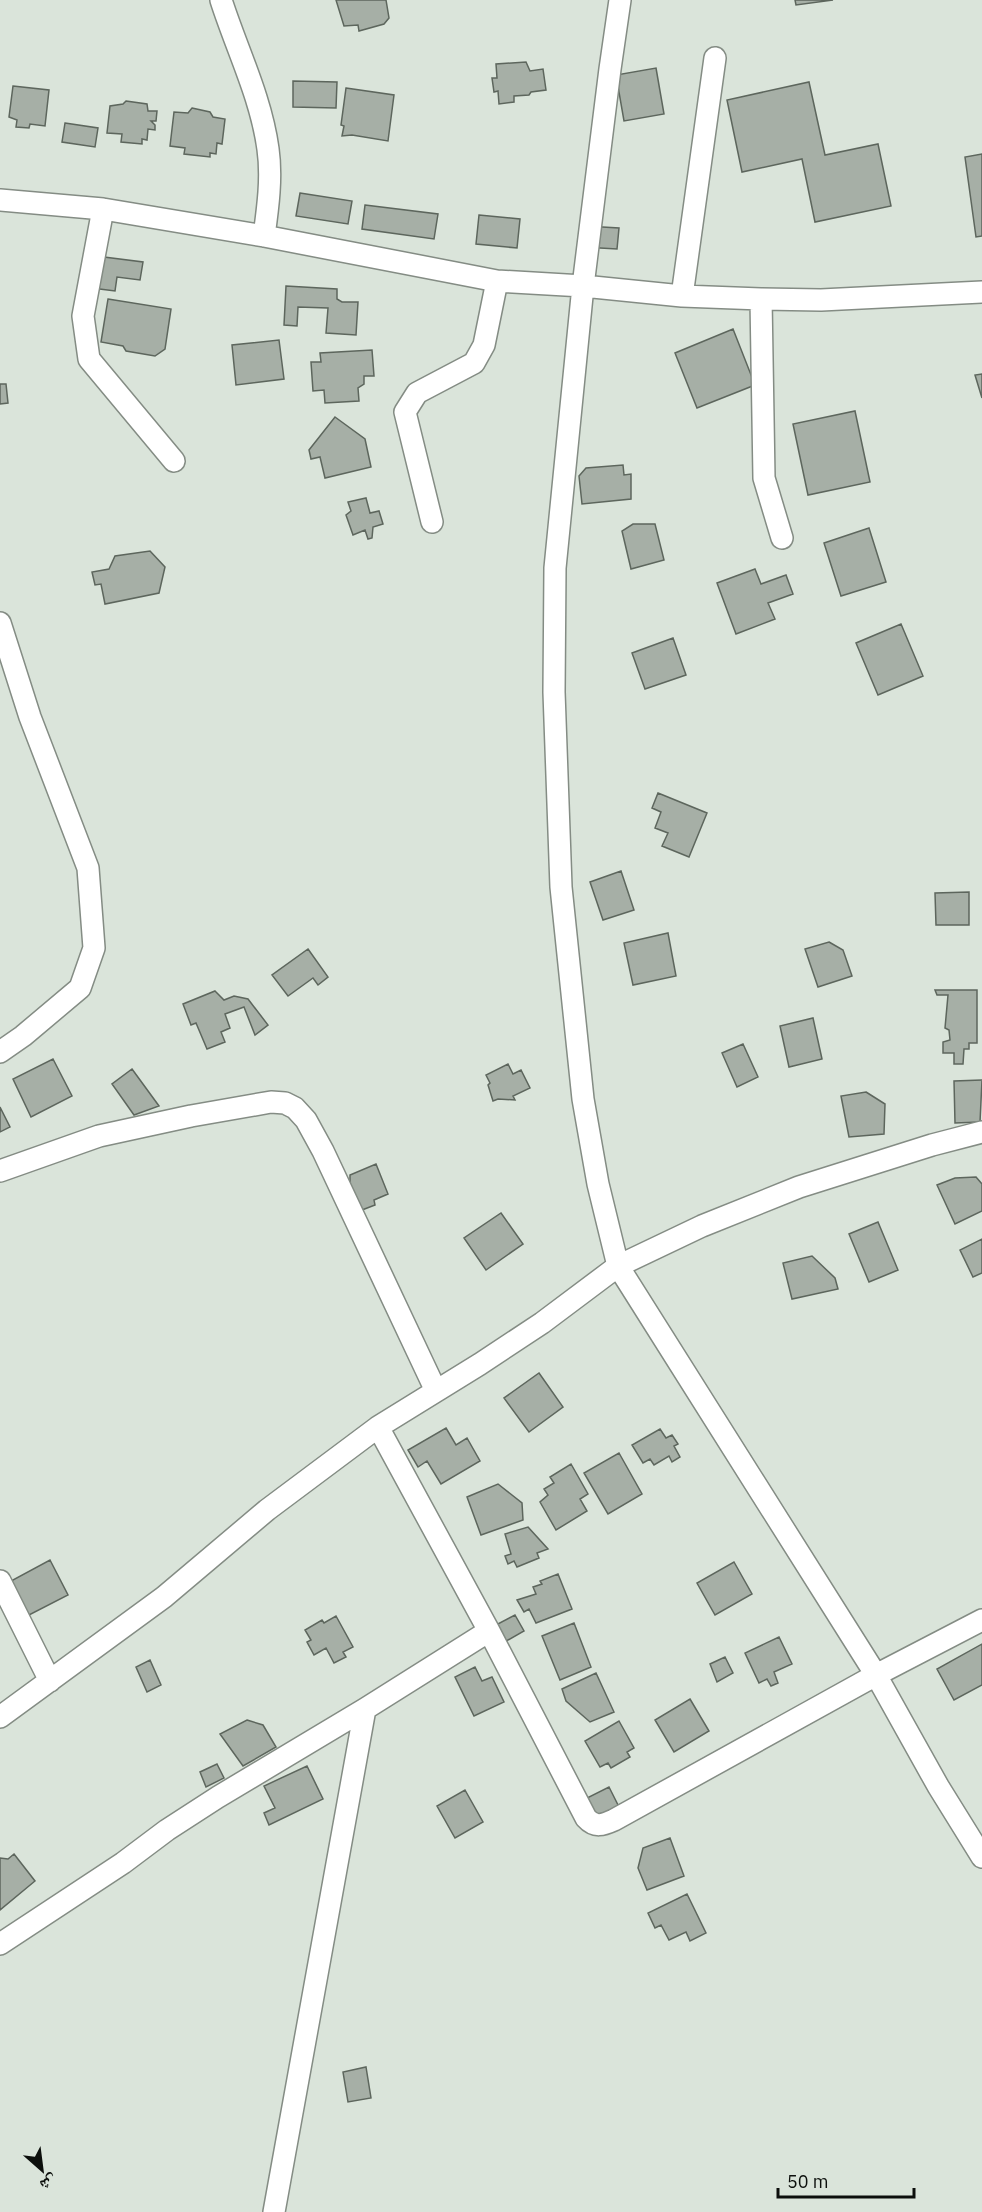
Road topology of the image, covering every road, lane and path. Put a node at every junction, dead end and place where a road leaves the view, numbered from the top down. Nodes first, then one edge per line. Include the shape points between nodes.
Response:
1 (221, 0) edge
2 (620, 0) edge
3 (715, 58) dead end
4 (0, 200) edge
5 (103, 209) junction
6 (264, 236) junction
7 (497, 281) junction
8 (583, 286) junction
9 (982, 292) edge
10 (682, 296) junction
11 (761, 299) junction
12 (174, 461) dead end
13 (432, 522) dead end
14 (782, 537) dead end
15 (0, 623) edge
16 (0, 1052) edge
17 (982, 1132) edge
18 (0, 1171) edge
19 (618, 1266) junction
20 (436, 1391) junction
21 (378, 1427) junction
22 (0, 1581) edge
23 (982, 1620) edge
24 (489, 1631) junction
25 (876, 1675) junction
26 (50, 1681) junction
27 (365, 1709) junction
28 (0, 1717) edge
29 (982, 1857) edge
30 (0, 1944) edge
31 (274, 2212) edge

1 - 6 street via 260,108 269,150
2 - 8 street
3 - 10 street
4 - 5 street
5 - 6 street
5 - 12 street via 83,316 89,359
6 - 7 street
7 - 8 street
7 - 13 street via 484,345 474,363 417,393 405,412
8 - 10 street
8 - 19 street via 555,567 559,853 583,1098
9 - 11 street
10 - 11 street
11 - 14 street via 764,478
15 - 16 street via 30,717 88,868 94,948 80,988
17 - 19 street via 799,1186
18 - 20 street via 99,1136 191,1116 271,1102 296,1108 323,1151
19 - 20 street via 542,1323
19 - 25 street
20 - 21 street
21 - 24 street
21 - 26 street via 267,1510 164,1597
22 - 26 street
23 - 25 street
24 - 25 street via 586,1818 598,1825 614,1820
24 - 27 street
25 - 29 street
26 - 28 street
27 - 30 street via 167,1830
27 - 31 street

